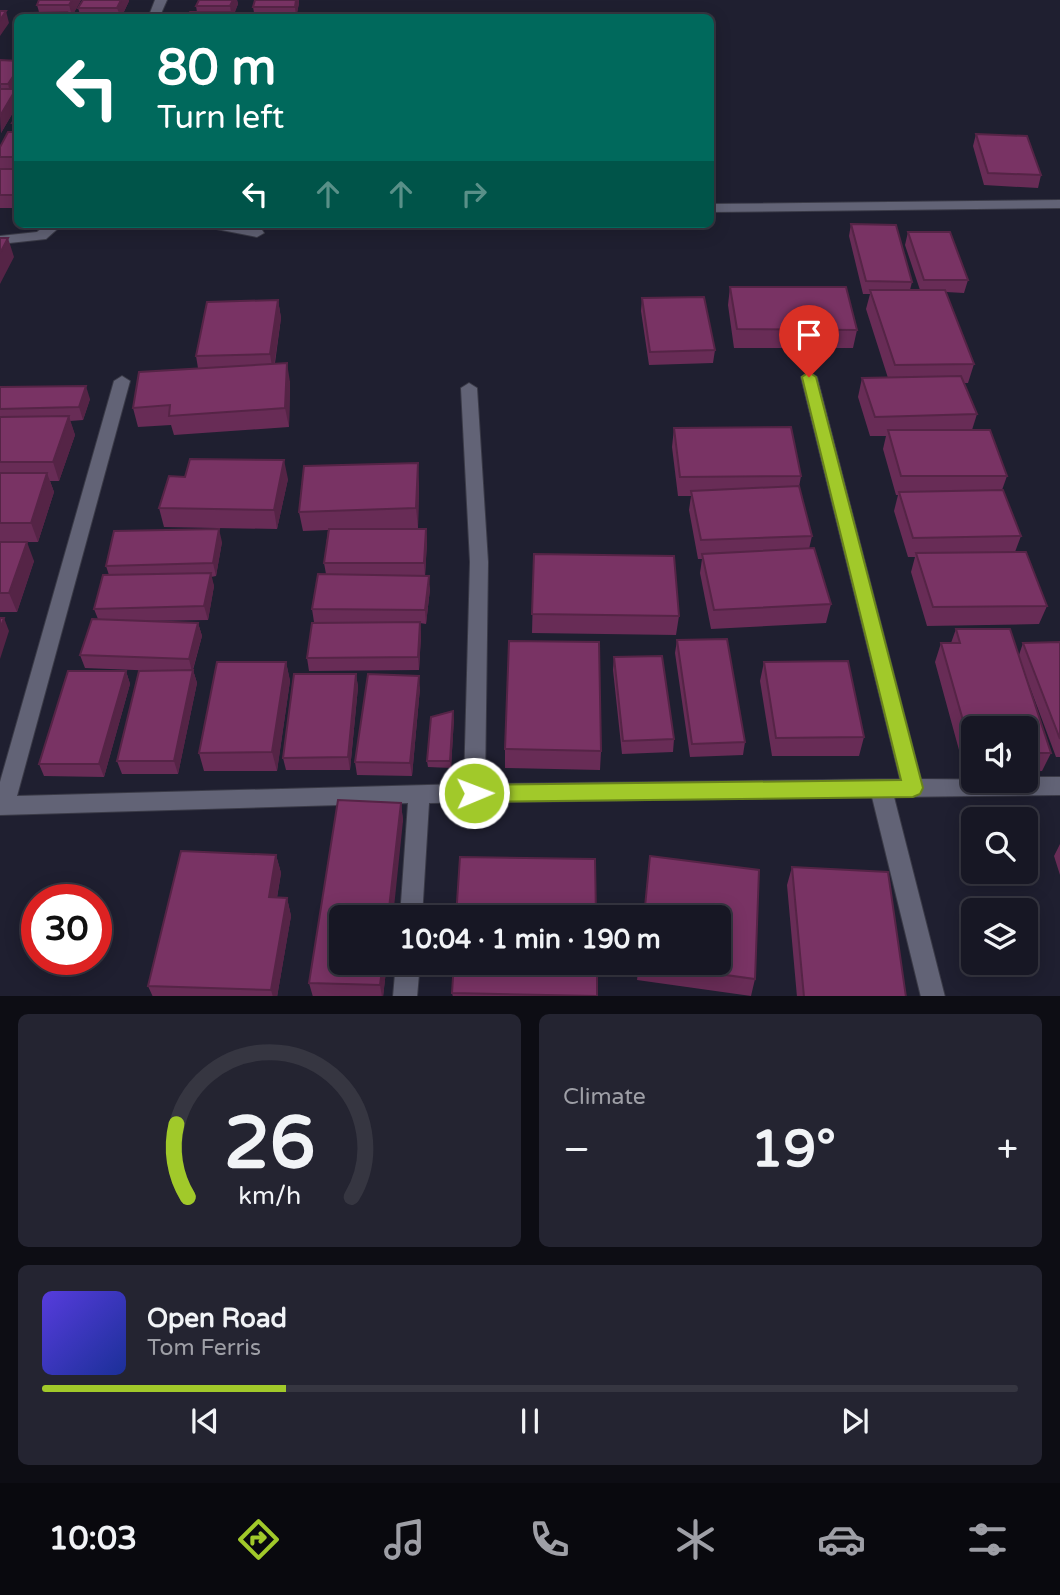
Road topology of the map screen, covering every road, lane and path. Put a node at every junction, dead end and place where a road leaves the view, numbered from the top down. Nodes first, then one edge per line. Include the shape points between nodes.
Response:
1 (1060, 204) edge
2 (714, 208) edge
3 (51, 228) edge
4 (231, 228) edge
5 (257, 233) dead end
6 (0, 240) edge
7 (809, 377) dead end
8 (122, 381) dead end
9 (469, 388) dead end
10 (1060, 786) edge
11 (913, 788) junction
12 (881, 789) junction
13 (474, 793) junction
14 (419, 794) junction
15 (2, 806) edge
16 (412, 905) edge
17 (407, 975) edge
18 (405, 996) edge
19 (933, 996) edge

1 - 2 street
3 - 6 street via 41,236
4 - 5 street
7 - 11 street
8 - 15 street
9 - 13 street via 479,562
10 - 11 street
11 - 12 street
12 - 13 street
12 - 19 street
13 - 14 street
14 - 15 street
14 - 16 street
17 - 18 street

